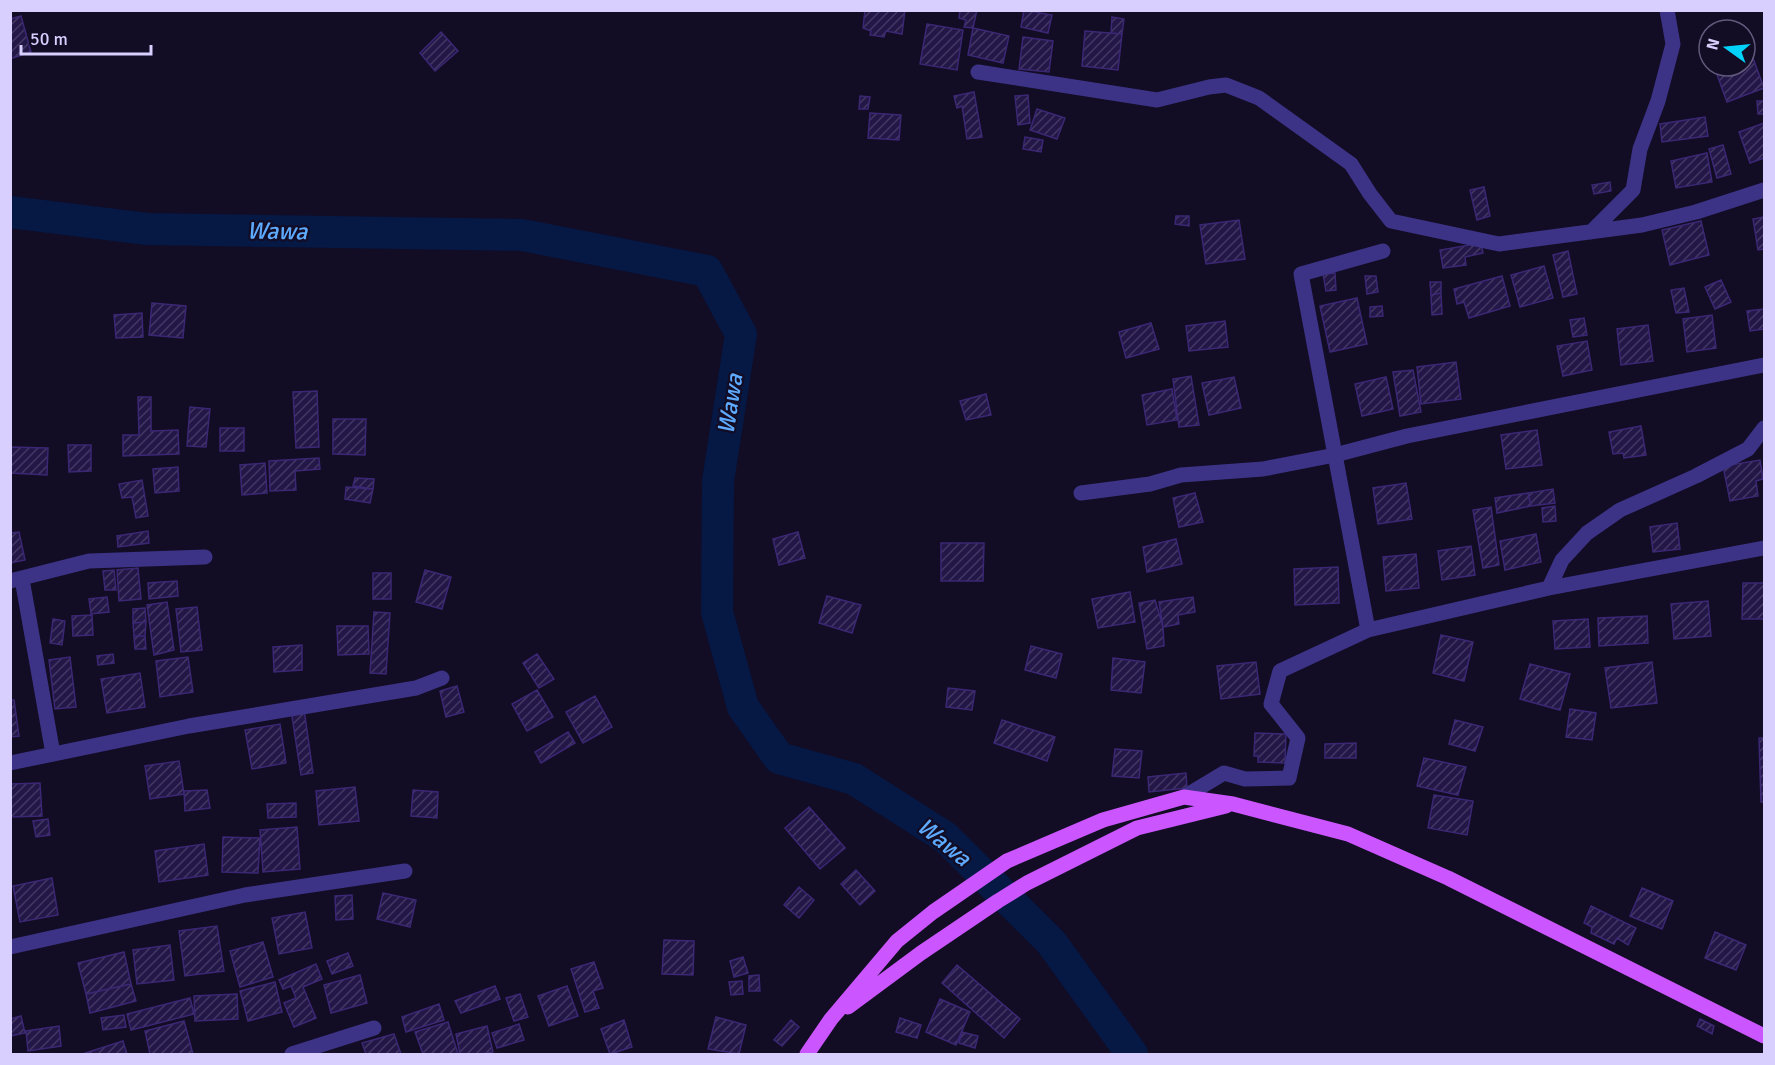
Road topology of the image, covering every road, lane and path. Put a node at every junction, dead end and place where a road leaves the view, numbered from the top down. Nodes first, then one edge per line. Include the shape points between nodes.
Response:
1 (1667, 10) edge
2 (978, 72) dead end
3 (1764, 190) edge
4 (1591, 232) junction
5 (1383, 251) dead end
6 (1764, 365) edge
7 (1764, 428) edge
8 (1335, 455) junction
9 (1082, 493) dead end
10 (1764, 548) edge
11 (205, 557) dead end
12 (16, 580) edge
13 (1549, 588) junction
14 (1368, 630) junction
15 (442, 678) dead end
16 (53, 754) junction
17 (10, 763) edge
18 (1184, 797) junction
19 (1233, 804) junction
20 (405, 871) dead end
21 (10, 947) edge
22 (831, 1019) junction
23 (374, 1028) dead end
24 (1764, 1036) edge
25 (292, 1054) edge
26 (807, 1054) edge

1 - 4 street via 1673,44 1640,149 1633,190
2 - 4 street via 1157,100 1226,85 1259,98 1351,164 1391,221 1498,244
3 - 4 street via 1696,212
5 - 8 street via 1301,274
6 - 8 street via 1407,436
7 - 13 street via 1748,449 1620,510 1587,532 1562,560
8 - 9 street via 1263,469 1181,475 1150,484
8 - 14 street
10 - 13 street
11 - 12 street via 88,561
12 - 16 street
13 - 14 street
14 - 18 street via 1280,671 1271,704 1298,738 1289,778 1245,779 1224,773
15 - 16 street via 416,688 189,726
16 - 17 street
18 - 19 main road
18 - 22 main road via 1103,820 1007,861 897,941
19 - 22 main road via 1137,828 1027,883
19 - 24 main road via 1348,834 1448,878
20 - 21 street via 245,895
22 - 26 main road
23 - 25 street

